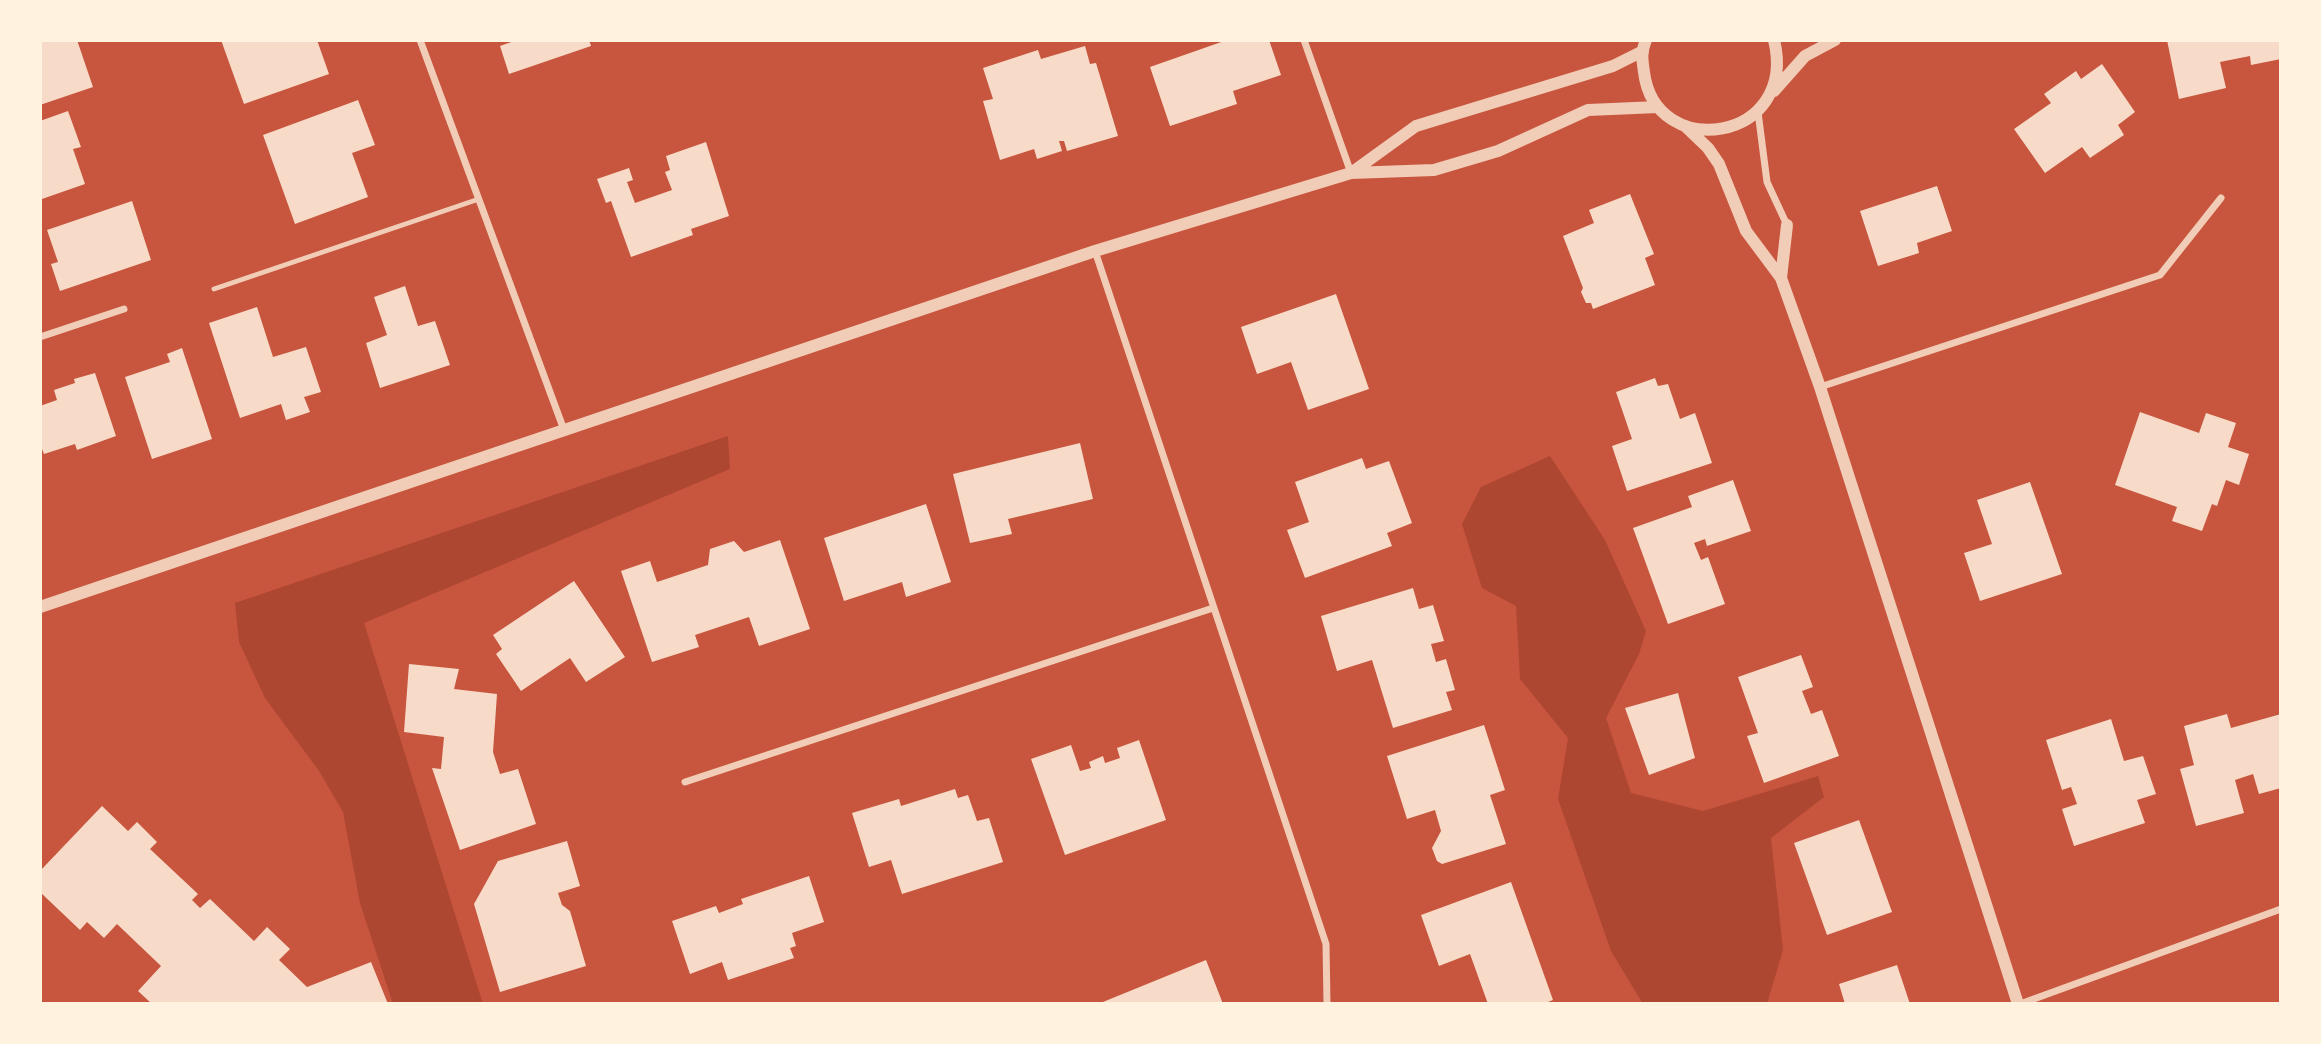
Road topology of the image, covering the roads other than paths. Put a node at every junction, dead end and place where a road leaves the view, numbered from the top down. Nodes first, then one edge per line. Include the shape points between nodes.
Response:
1 (421, 40) edge
2 (1304, 40) edge
3 (1774, 40) edge
4 (1835, 40) edge
5 (1644, 46) edge
6 (1771, 94) junction
7 (1658, 107) junction
8 (1758, 112) junction
9 (1685, 126) junction
10 (1351, 173) junction
11 (2221, 198) dead end
12 (479, 200) junction
13 (1787, 225) joint
14 (1095, 251) junction
15 (1781, 278) junction
16 (214, 289) dead end
17 (124, 309) dead end
18 (40, 337) edge
19 (1820, 387) junction
20 (564, 430) junction
21 (40, 607) edge
22 (1213, 608) junction
23 (685, 782) dead end
24 (2281, 909) edge
25 (1327, 1004) edge
26 (2019, 1004) edge

1 - 12 street
2 - 10 street
3 - 6 street via 1778,68
4 - 6 street via 1805,56
5 - 7 street via 1645,84
5 - 10 street via 1613,66 1416,126
6 - 8 street
7 - 9 street
7 - 10 street via 1588,110 1498,151 1434,170
8 - 9 street via 1731,128 1705,131
8 - 13 street via 1767,182
9 - 15 street via 1719,164 1746,231
10 - 14 street
11 - 19 street via 2160,275
12 - 16 lane
12 - 20 street
13 - 15 street
14 - 20 street
14 - 22 street
15 - 19 street
17 - 18 street
19 - 26 street
20 - 21 street
22 - 23 street
22 - 25 street via 1326,944
24 - 26 street

